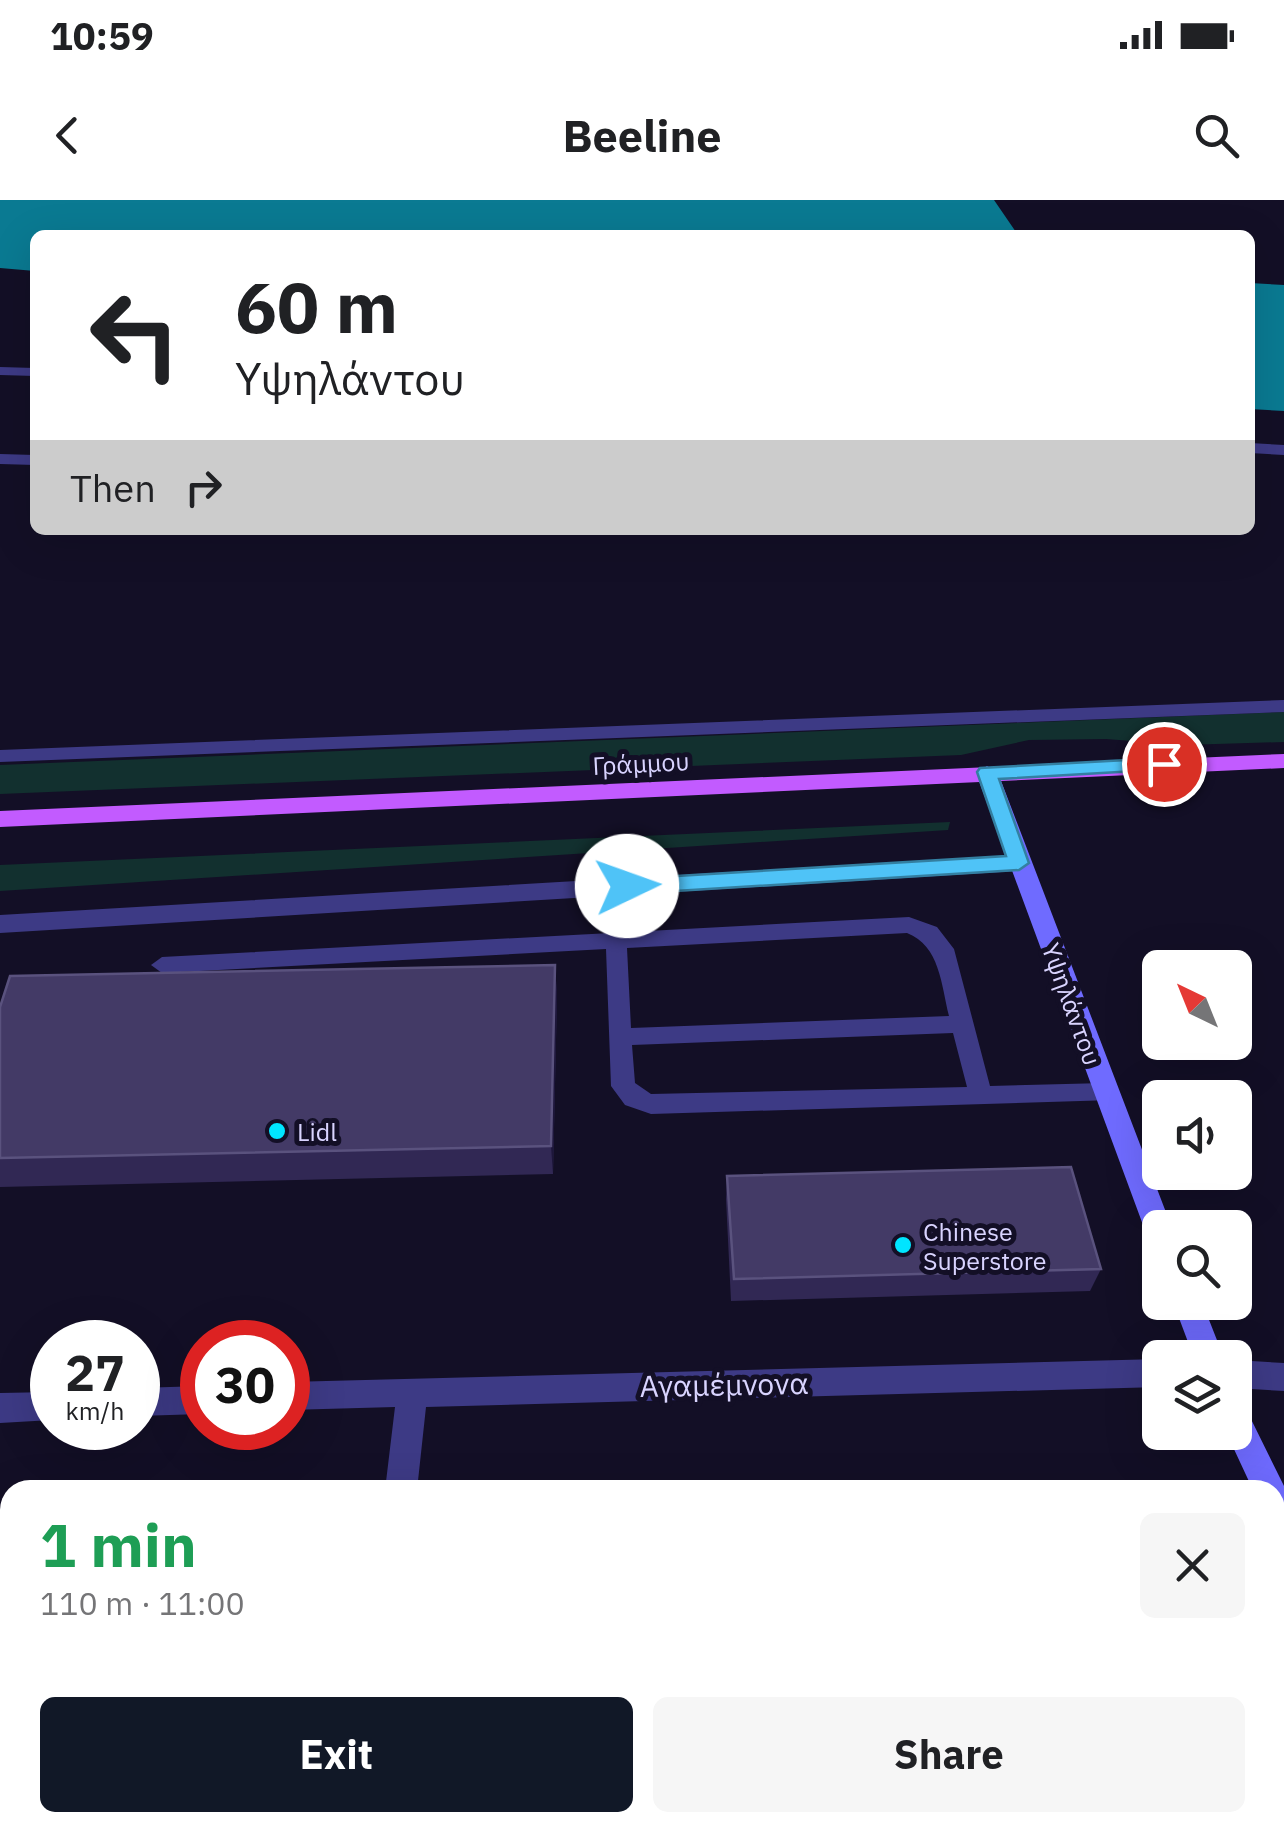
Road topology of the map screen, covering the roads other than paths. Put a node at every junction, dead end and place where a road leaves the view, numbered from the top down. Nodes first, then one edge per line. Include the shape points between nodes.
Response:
1 (0, 371) edge
2 (30, 372) edge
3 (1255, 448) edge
4 (1284, 450) edge
5 (0, 459) edge
6 (30, 460) edge
7 (1284, 706) edge
8 (0, 756) edge
9 (1284, 761) edge
10 (987, 772) junction
11 (0, 819) edge
12 (1019, 863) junction
13 (0, 924) edge
14 (616, 942) junction
15 (162, 965) dead end
16 (964, 1024) junction
17 (620, 1037) junction
18 (1105, 1093) junction
19 (982, 1096) junction
20 (1151, 1210) edge
21 (1142, 1374) edge
22 (1252, 1375) edge
23 (1284, 1377) edge
24 (412, 1391) junction
25 (310, 1395) edge
26 (30, 1407) edge
27 (0, 1408) edge
28 (1250, 1450) edge
29 (402, 1480) edge
30 (1265, 1480) edge

1 - 2 lane
3 - 4 lane
5 - 6 lane
7 - 8 lane
9 - 10 main road, Γράμμου
10 - 11 main road, Γράμμου
10 - 12 street, Υψηλάντου
12 - 13 street
12 - 18 street, Υψηλάντου
14 - 15 lane
14 - 16 lane via 909,925 944,948
14 - 17 lane
16 - 17 lane
16 - 19 lane
17 - 19 lane via 623,1086 651,1104
18 - 19 lane
18 - 20 street, Υψηλάντου
21 - 24 street, Αγαμέμνονα
22 - 23 street
24 - 25 street, Αγαμέμνονα
24 - 29 street
26 - 27 street
28 - 30 street

